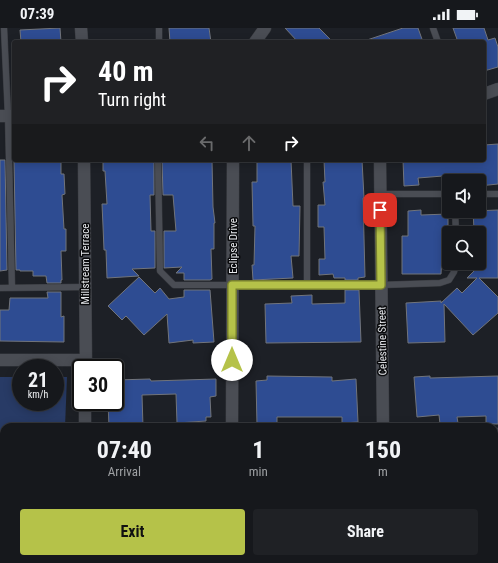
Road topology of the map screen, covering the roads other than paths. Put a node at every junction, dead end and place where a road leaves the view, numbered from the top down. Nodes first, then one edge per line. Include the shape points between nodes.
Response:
1 (4, 28) edge
2 (81, 28) edge
3 (159, 28) edge
4 (265, 28) edge
5 (433, 28) edge
6 (82, 40) edge
7 (159, 40) edge
8 (256, 40) edge
9 (437, 40) edge
10 (498, 88) edge
11 (486, 93) edge
12 (7, 116) edge
13 (84, 162) edge
14 (158, 162) edge
15 (233, 162) edge
16 (307, 162) edge
17 (380, 162) edge
18 (380, 194) junction
19 (442, 194) edge
20 (486, 194) edge
21 (498, 194) edge
22 (454, 270) edge
23 (232, 285) junction
24 (381, 285) junction
25 (85, 286) junction
26 (307, 286) junction
27 (0, 288) edge
28 (12, 288) junction
29 (86, 359) edge
30 (0, 360) edge
31 (72, 363) edge
32 (85, 411) edge
33 (85, 423) edge
34 (232, 423) edge
35 (383, 423) edge

1 - 12 lane
2 - 6 street
3 - 7 lane
4 - 8 street
5 - 9 lane
10 - 11 street
12 - 28 lane
13 - 25 street, Millstream Terrace
14 - 23 lane via 160,271 174,285
15 - 23 street, Eclipse Drive
16 - 26 lane
17 - 18 street, Celestine Street
18 - 19 lane
18 - 24 street, Celestine Street
20 - 21 lane
22 - 24 lane via 449,280 440,283
23 - 26 lane
23 - 34 street, Eclipse Drive
24 - 26 lane
24 - 35 street, Celestine Street
25 - 28 lane
25 - 29 street, Millstream Terrace
27 - 28 lane
30 - 31 street
32 - 33 street

